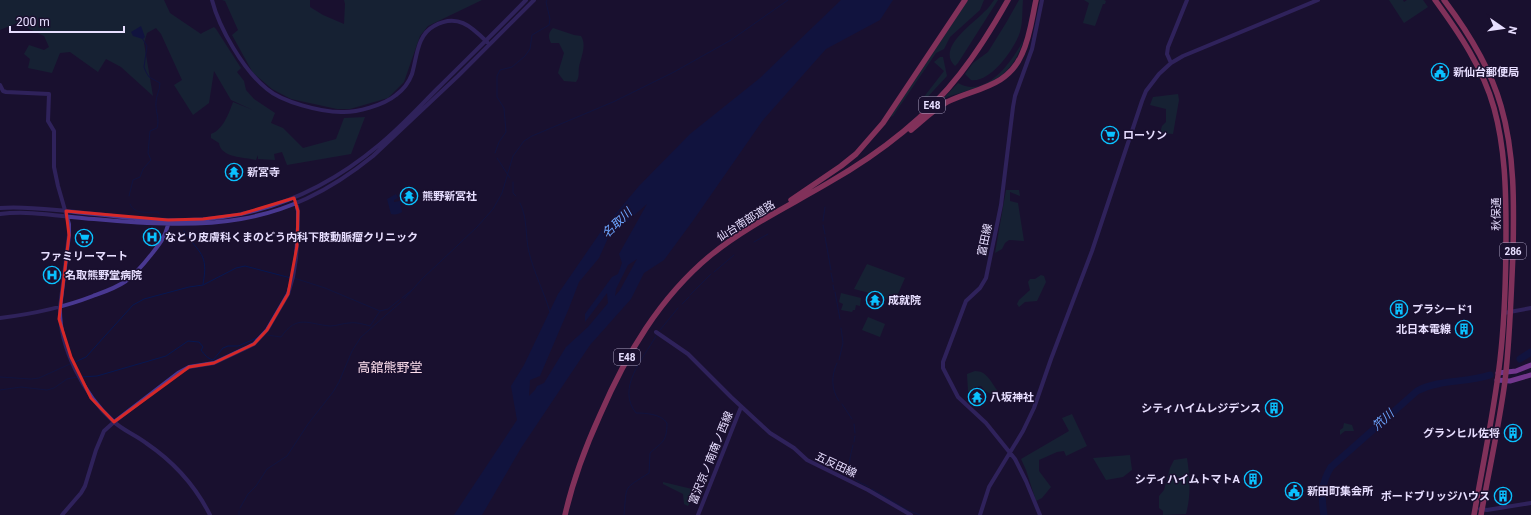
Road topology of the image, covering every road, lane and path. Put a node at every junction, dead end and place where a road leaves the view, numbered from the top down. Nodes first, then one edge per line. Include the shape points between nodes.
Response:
1 (212, 0) edge
2 (526, 0) edge
3 (534, 0) edge
4 (965, 0) edge
5 (1008, 0) edge
6 (1036, 0) edge
7 (1042, 0) edge
8 (1187, 0) edge
9 (1318, 0) edge
10 (1435, 0) edge
11 (1444, 0) edge
12 (485, 41) junction
13 (489, 44) junction
14 (1171, 63) junction
15 (0, 85) edge
16 (828, 183) junction
17 (294, 198) junction
18 (296, 204) junction
19 (0, 208) edge
20 (66, 211) junction
21 (0, 214) edge
22 (67, 216) junction
23 (168, 225) junction
24 (742, 232) junction
25 (60, 308) junction
26 (1531, 308) edge
27 (1511, 312) junction
28 (1504, 313) junction
29 (0, 318) edge
30 (656, 332) dead end
31 (1531, 365) edge
32 (1506, 372) junction
33 (1498, 373) junction
34 (1531, 375) edge
35 (1497, 380) junction
36 (1504, 381) junction
37 (741, 407) junction
38 (114, 422) junction
39 (1010, 452) junction
40 (1531, 503) edge
41 (1475, 509) junction
42 (1481, 512) edge
43 (62, 515) edge
44 (210, 515) edge
45 (565, 515) edge
46 (698, 515) edge
47 (911, 515) edge
48 (980, 515) edge
49 (1040, 515) edge
50 (1474, 515) edge

1 - 12 street via 219,23 252,76 260,84 274,95 286,100 333,112 361,109 382,103 396,95 411,75 424,34 441,22 455,21 468,25
2 - 12 street
3 - 13 street
4 - 24 highway via 869,140 841,166
5 - 16 highway, 仙台南部道路 / E48 via 973,56 931,106 886,145
6 - 16 highway via 1022,55 1006,76 993,85 946,102 860,167
7 - 39 street, 富田線 via 1032,49 1015,96 1001,204 986,278 980,288 966,301 943,362 958,397 986,423
8 - 14 street via 1168,47 1167,54
9 - 14 street
10 - 28 highway, 秋保通 / 286 via 1472,55 1494,107 1505,170
11 - 27 highway, 秋保通 / 286 via 1466,29 1489,74 1501,106 1509,139 1513,217
12 - 13 street
12 - 17 street via 379,145 343,172
13 - 18 street via 373,156 344,179
14 - 39 street via 1152,82 1142,101 1092,250 1034,408
15 - 20 street via 6,92 49,94 48,121 54,131 54,167
16 - 24 highway, 仙台南部道路 / E48
17 - 18 street
17 - 20 street via 241,214 203,219 168,220
18 - 23 street via 271,213 232,221
18 - 38 street via 298,240 292,278 284,302 267,330 254,344 214,363 189,367
19 - 20 street
20 - 22 street
21 - 22 street
22 - 23 street
22 - 25 street via 69,235
23 - 25 street via 163,240 141,267 126,280 110,290
24 - 45 highway, 仙台南部道路 / E48 via 692,272 644,330 618,374 590,437
25 - 29 street
25 - 38 street via 61,329 79,375 91,398
26 - 27 street
27 - 28 street
27 - 32 highway, 秋保通 / 286
28 - 33 highway, 秋保通 / 286
30 - 37 street, 五反田線 via 688,354
31 - 32 main road
32 - 33 main road
32 - 36 highway, 秋保通 / 286
33 - 35 highway, 秋保通 / 286
34 - 36 main road
35 - 36 main road
35 - 41 highway, 秋保通 / 286
36 - 42 highway, 秋保通 / 286 via 1496,440
37 - 46 street, 富沢京ノ南南ノ西線
37 - 47 street, 五反田線 via 770,433 794,448 812,464 840,475
38 - 43 street via 100,438 85,486
38 - 44 street via 167,458 200,496
39 - 48 street via 989,487
39 - 49 street, 富田線 via 1026,480
40 - 42 street
41 - 42 street
41 - 50 highway, 秋保通 / 286

